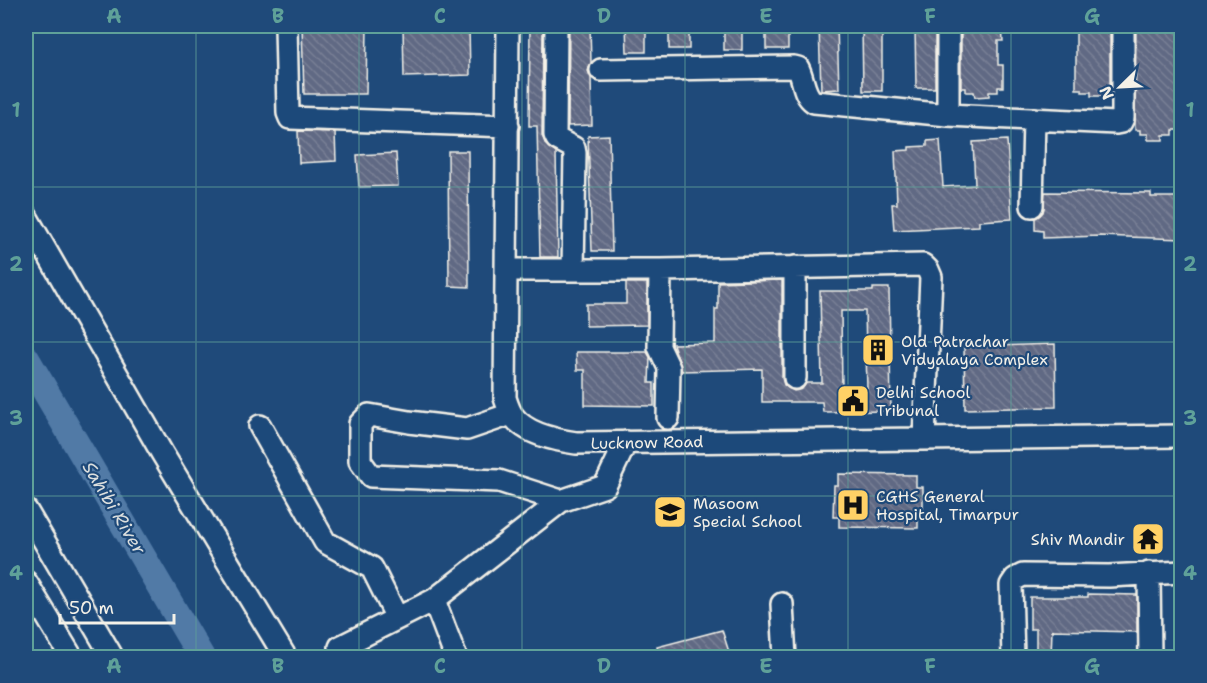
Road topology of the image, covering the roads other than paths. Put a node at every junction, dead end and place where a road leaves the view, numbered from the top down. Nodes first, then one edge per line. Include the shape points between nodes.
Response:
1 (286, 26) edge
2 (508, 26) edge
3 (555, 26) edge
4 (948, 26) edge
5 (1124, 26) edge
6 (601, 70) dead end
7 (948, 115) junction
8 (1034, 119) junction
9 (508, 126) junction
10 (1032, 206) dead end
11 (26, 216) edge
12 (795, 267) junction
13 (507, 270) junction
14 (573, 270) junction
15 (660, 270) junction
16 (795, 378) dead end
17 (511, 414) junction
18 (668, 418) dead end
19 (260, 426) dead end
20 (1182, 436) edge
21 (924, 439) junction
22 (626, 442) junction
23 (561, 501) junction
24 (26, 510) edge
25 (1182, 572) edge
26 (1149, 573) junction
27 (26, 582) edge
28 (434, 600) junction
29 (782, 604) dead end
30 (397, 618) junction
31 (340, 647) dead end
32 (70, 656) edge
33 (113, 657) edge
34 (286, 657) edge
35 (456, 657) edge
36 (785, 657) edge
37 (1013, 657) edge
38 (1150, 657) edge

1 - 9 street via 290,118
2 - 9 street
3 - 14 street via 555,135 574,148 575,153
4 - 7 street
5 - 8 street via 1121,122
6 - 7 street via 794,67 801,72 808,97 814,102
7 - 8 street
8 - 10 street
9 - 13 street
11 - 34 street via 162,453
12 - 15 street
12 - 16 street
12 - 21 street via 915,264 928,270 931,277
13 - 14 street
13 - 17 street via 505,398
14 - 15 street
15 - 18 street via 659,347 669,368
17 - 22 street, Lucknow Road via 521,425 556,440
17 - 23 street via 467,429 369,415 360,424 360,461 371,476 499,481
19 - 30 street via 325,542 372,568
20 - 21 street, Lucknow Road
21 - 22 street, Lucknow Road
22 - 23 street via 605,486
23 - 28 street
24 - 33 street
25 - 26 street
26 - 37 street via 1030,574 1015,579 1011,585
26 - 38 street
27 - 32 street
28 - 30 street
28 - 35 street
29 - 36 street
30 - 31 street

